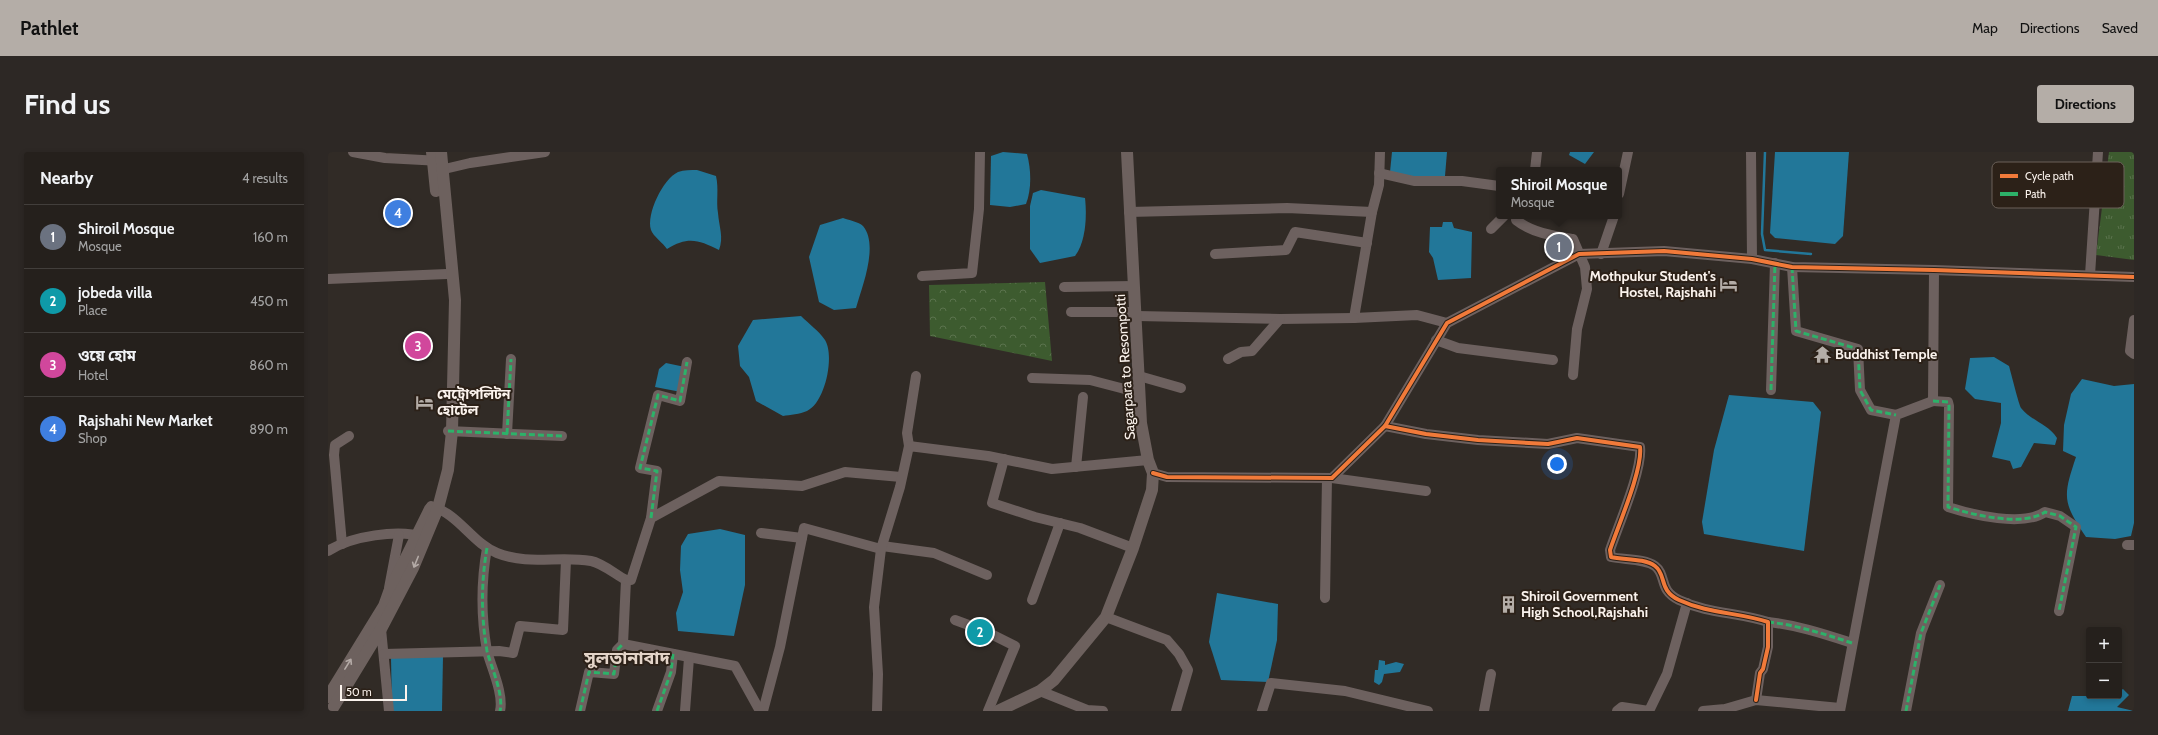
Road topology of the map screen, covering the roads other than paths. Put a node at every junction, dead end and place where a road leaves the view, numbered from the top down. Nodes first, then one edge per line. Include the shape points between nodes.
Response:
1 (353, 152) edge
2 (545, 152) edge
3 (980, 152) edge
4 (1127, 152) edge
5 (1380, 152) edge
6 (1537, 152) edge
7 (1628, 152) edge
8 (1751, 152) edge
9 (2098, 152) edge
10 (437, 161) edge
11 (2097, 162) edge
12 (1535, 167) edge
13 (1379, 173) junction
14 (1622, 180) edge
15 (1496, 186) edge
16 (2094, 208) edge
17 (1129, 212) junction
18 (1372, 212) junction
19 (1501, 219) edge
20 (1519, 219) edge
21 (1613, 219) edge
22 (1491, 229) dead end
23 (1367, 243) junction
24 (1215, 254) dead end
25 (1579, 254) junction
26 (1601, 254) junction
27 (1752, 259) junction
28 (1775, 263) junction
29 (1792, 267) junction
30 (1934, 270) junction
31 (447, 274) junction
32 (922, 276) dead end
33 (2090, 276) junction
34 (2134, 277) edge
35 (328, 279) edge
36 (1134, 286) junction
37 (1064, 287) dead end
38 (1071, 312) dead end
39 (1136, 314) junction
40 (1354, 318) junction
41 (1280, 319) junction
42 (2134, 320) edge
43 (1447, 323) junction
44 (1436, 340) junction
45 (2134, 354) edge
46 (511, 359) dead end
47 (1228, 359) dead end
48 (1553, 360) dead end
49 (687, 362) dead end
50 (1573, 375) dead end
51 (916, 376) dead end
52 (1139, 376) junction
53 (1032, 378) dead end
54 (1181, 388) dead end
55 (1771, 390) dead end
56 (1140, 393) junction
57 (1084, 397) dead end
58 (1932, 401) junction
59 (1896, 415) junction
60 (1385, 426) junction
61 (450, 431) junction
62 (507, 434) junction
63 (349, 436) dead end
64 (562, 436) dead end
65 (909, 446) junction
66 (1004, 459) junction
67 (1148, 460) junction
68 (1076, 467) junction
69 (1152, 473) junction
70 (901, 477) junction
71 (1330, 478) junction
72 (332, 484) edge
73 (1426, 491) dead end
74 (434, 507) junction
75 (651, 518) junction
76 (1060, 523) junction
77 (760, 533) dead end
78 (399, 535) junction
79 (421, 537) junction
80 (802, 538) junction
81 (342, 544) junction
82 (882, 547) junction
83 (487, 548) junction
84 (1133, 548) junction
85 (328, 551) edge
86 (566, 560) junction
87 (987, 575) dead end
88 (626, 580) junction
89 (1940, 585) dead end
90 (389, 592) junction
91 (1325, 598) dead end
92 (1032, 600) dead end
93 (1687, 603) junction
94 (2059, 611) dead end
95 (1106, 617) junction
96 (955, 620) dead end
97 (1768, 622) junction
98 (378, 626) junction
99 (1852, 643) junction
100 (623, 644) junction
101 (487, 651) junction
102 (384, 654) junction
103 (673, 654) junction
104 (689, 658) junction
105 (1491, 674) dead end
106 (1040, 691) junction
107 (328, 697) edge
108 (1756, 700) junction
109 (1840, 710) edge
110 (331, 711) edge
111 (389, 711) edge
112 (500, 711) edge
113 (580, 711) edge
114 (657, 711) edge
115 (685, 711) edge
116 (760, 711) edge
117 (763, 711) edge
118 (877, 711) edge
119 (988, 711) edge
120 (998, 711) edge
121 (1102, 711) edge
122 (1176, 711) edge
123 (1262, 711) edge
124 (1428, 711) edge
125 (1484, 711) edge
126 (1617, 711) edge
127 (1649, 711) edge
128 (1703, 711) edge
129 (1906, 711) edge

1 - 10 street via 385,158
2 - 10 street via 470,163
3 - 32 street via 979,209 972,273
4 - 17 main road, Sagarpara to Resompotti
5 - 13 street
6 - 12 street
7 - 14 street
8 - 27 street
9 - 11 street
10 - 31 main road
10 - 61 main road via 455,300
13 - 15 street via 1414,181 1462,181
13 - 18 street via 1379,185
16 - 33 street
17 - 18 street via 1287,208
17 - 36 main road, Sagarpara to Resompotti
18 - 23 street
19 - 22 street
20 - 25 street via 1547,235 1573,239
21 - 26 street
23 - 24 street via 1295,232 1286,250
23 - 40 street
25 - 26 street
25 - 43 street
25 - 50 street via 1585,268 1587,289 1577,329
26 - 27 street via 1664,251
27 - 28 street
28 - 29 street
28 - 55 street
29 - 30 street
29 - 59 street via 1796,331 1858,349 1860,390 1871,410
30 - 33 street
30 - 58 street
31 - 35 street
31 - 61 main road via 451,302
33 - 34 street
36 - 37 street
36 - 39 main road, Sagarpara to Resompotti
38 - 39 street
39 - 41 street
39 - 52 main road, Sagarpara to Resompotti
40 - 41 street
40 - 43 street via 1417,316
41 - 47 street via 1252,352 1241,352
42 - 45 street via 2130,351
43 - 44 street
44 - 48 street via 1458,348
44 - 60 street
46 - 62 street
49 - 75 street via 680,401 658,395 640,468 657,471
51 - 65 street via 907,433
52 - 54 street
52 - 56 main road, Sagarpara to Resompotti
53 - 56 street via 1090,380
56 - 67 main road, Sagarpara to Resompotti via 1141,423
57 - 68 street
58 - 59 street
58 - 94 street via 1948,402 1949,406 1948,507 1993,517 2016,519 2037,517 2045,512 2060,516 2076,527
59 - 99 street
60 - 71 street
60 - 93 street via 1478,440 1548,444 1577,438 1640,447 1637,470 1610,550 1611,557 1646,562 1655,566 1660,571 1665,589
61 - 62 street
61 - 74 main road
62 - 64 street
63 - 72 street via 335,445
65 - 66 street
65 - 70 street
66 - 68 street via 1052,469
66 - 76 street via 992,503
67 - 68 street
67 - 69 main road, Sagarpara to Resompotti
69 - 71 street via 1167,477
69 - 84 main road, Sagarpara to Resompotti via 1152,490
70 - 75 street via 846,472 802,486 719,481
70 - 82 street
71 - 73 street
71 - 91 street
72 - 81 street
74 - 79 main road
74 - 83 street via 454,518
75 - 88 street via 631,580
76 - 84 street
76 - 92 street
77 - 80 street
78 - 79 street
78 - 81 street via 358,537
78 - 90 street
79 - 90 main road
79 -> 98 main road via 413,568
80 - 82 street via 804,528
80 - 117 street via 780,647
81 - 85 street
82 - 87 street via 934,553
82 - 118 street via 874,607 878,674
83 - 86 street via 525,561
83 - 101 street via 482,576
84 - 95 main road, Sagarpara to Resompotti
86 - 88 street via 592,561
86 - 101 street via 563,630 520,626 513,653
88 - 100 street
89 - 129 street via 1921,633
90 - 98 main road
93 - 97 street via 1712,612 1746,615
93 - 127 street via 1667,674
95 - 106 main road, Sagarpara to Resompotti via 1054,680
95 - 122 street via 1167,640 1179,654 1188,670
96 - 119 street via 1015,646
97 - 99 street via 1814,630
97 - 108 street via 1768,646
98 - 102 street
107 -> 98 main road
98 - 110 main road
99 - 109 street
100 - 103 street
100 - 113 street via 617,650 614,674 589,672
101 - 102 street
101 - 112 street via 495,674
102 - 111 street
103 - 104 street
103 - 114 street via 671,672
104 - 115 street
104 - 116 street via 735,666
105 - 125 street
106 - 120 main road, Sagarpara to Resompotti
106 - 121 street via 1087,710
108 - 109 street
108 - 128 street via 1725,709
123 - 124 street via 1271,683 1345,691
126 - 127 street via 1622,706

